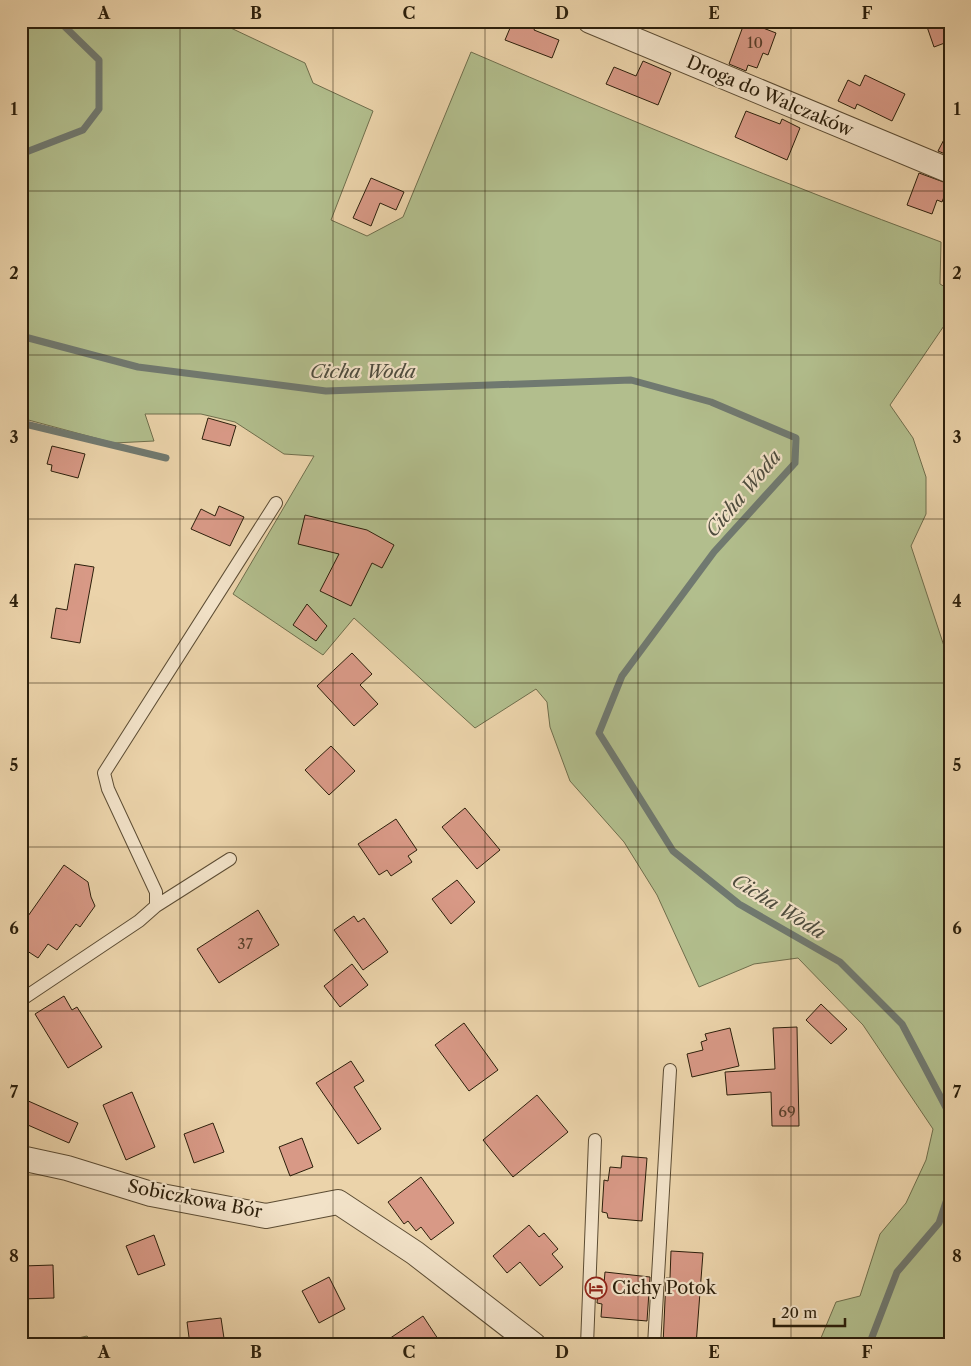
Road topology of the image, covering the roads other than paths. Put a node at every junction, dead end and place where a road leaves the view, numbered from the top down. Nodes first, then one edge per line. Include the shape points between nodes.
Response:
1 (590, 21) edge
2 (950, 171) edge
3 (276, 503) dead end
4 (230, 859) dead end
5 (156, 906) junction
6 (21, 1000) edge
7 (670, 1070) dead end
8 (595, 1140) dead end
9 (21, 1158) edge
10 (530, 1344) edge
11 (587, 1345) edge
12 (654, 1345) edge

1 - 2 street, Droga do Walczaków
3 - 5 lane via 104,773 108,789 156,892
4 - 5 lane
5 - 6 lane via 139,921
7 - 12 lane
8 - 11 lane
9 - 10 street, Sobiczkowa Bór via 68,1168 151,1194 266,1216 338,1202 415,1253

